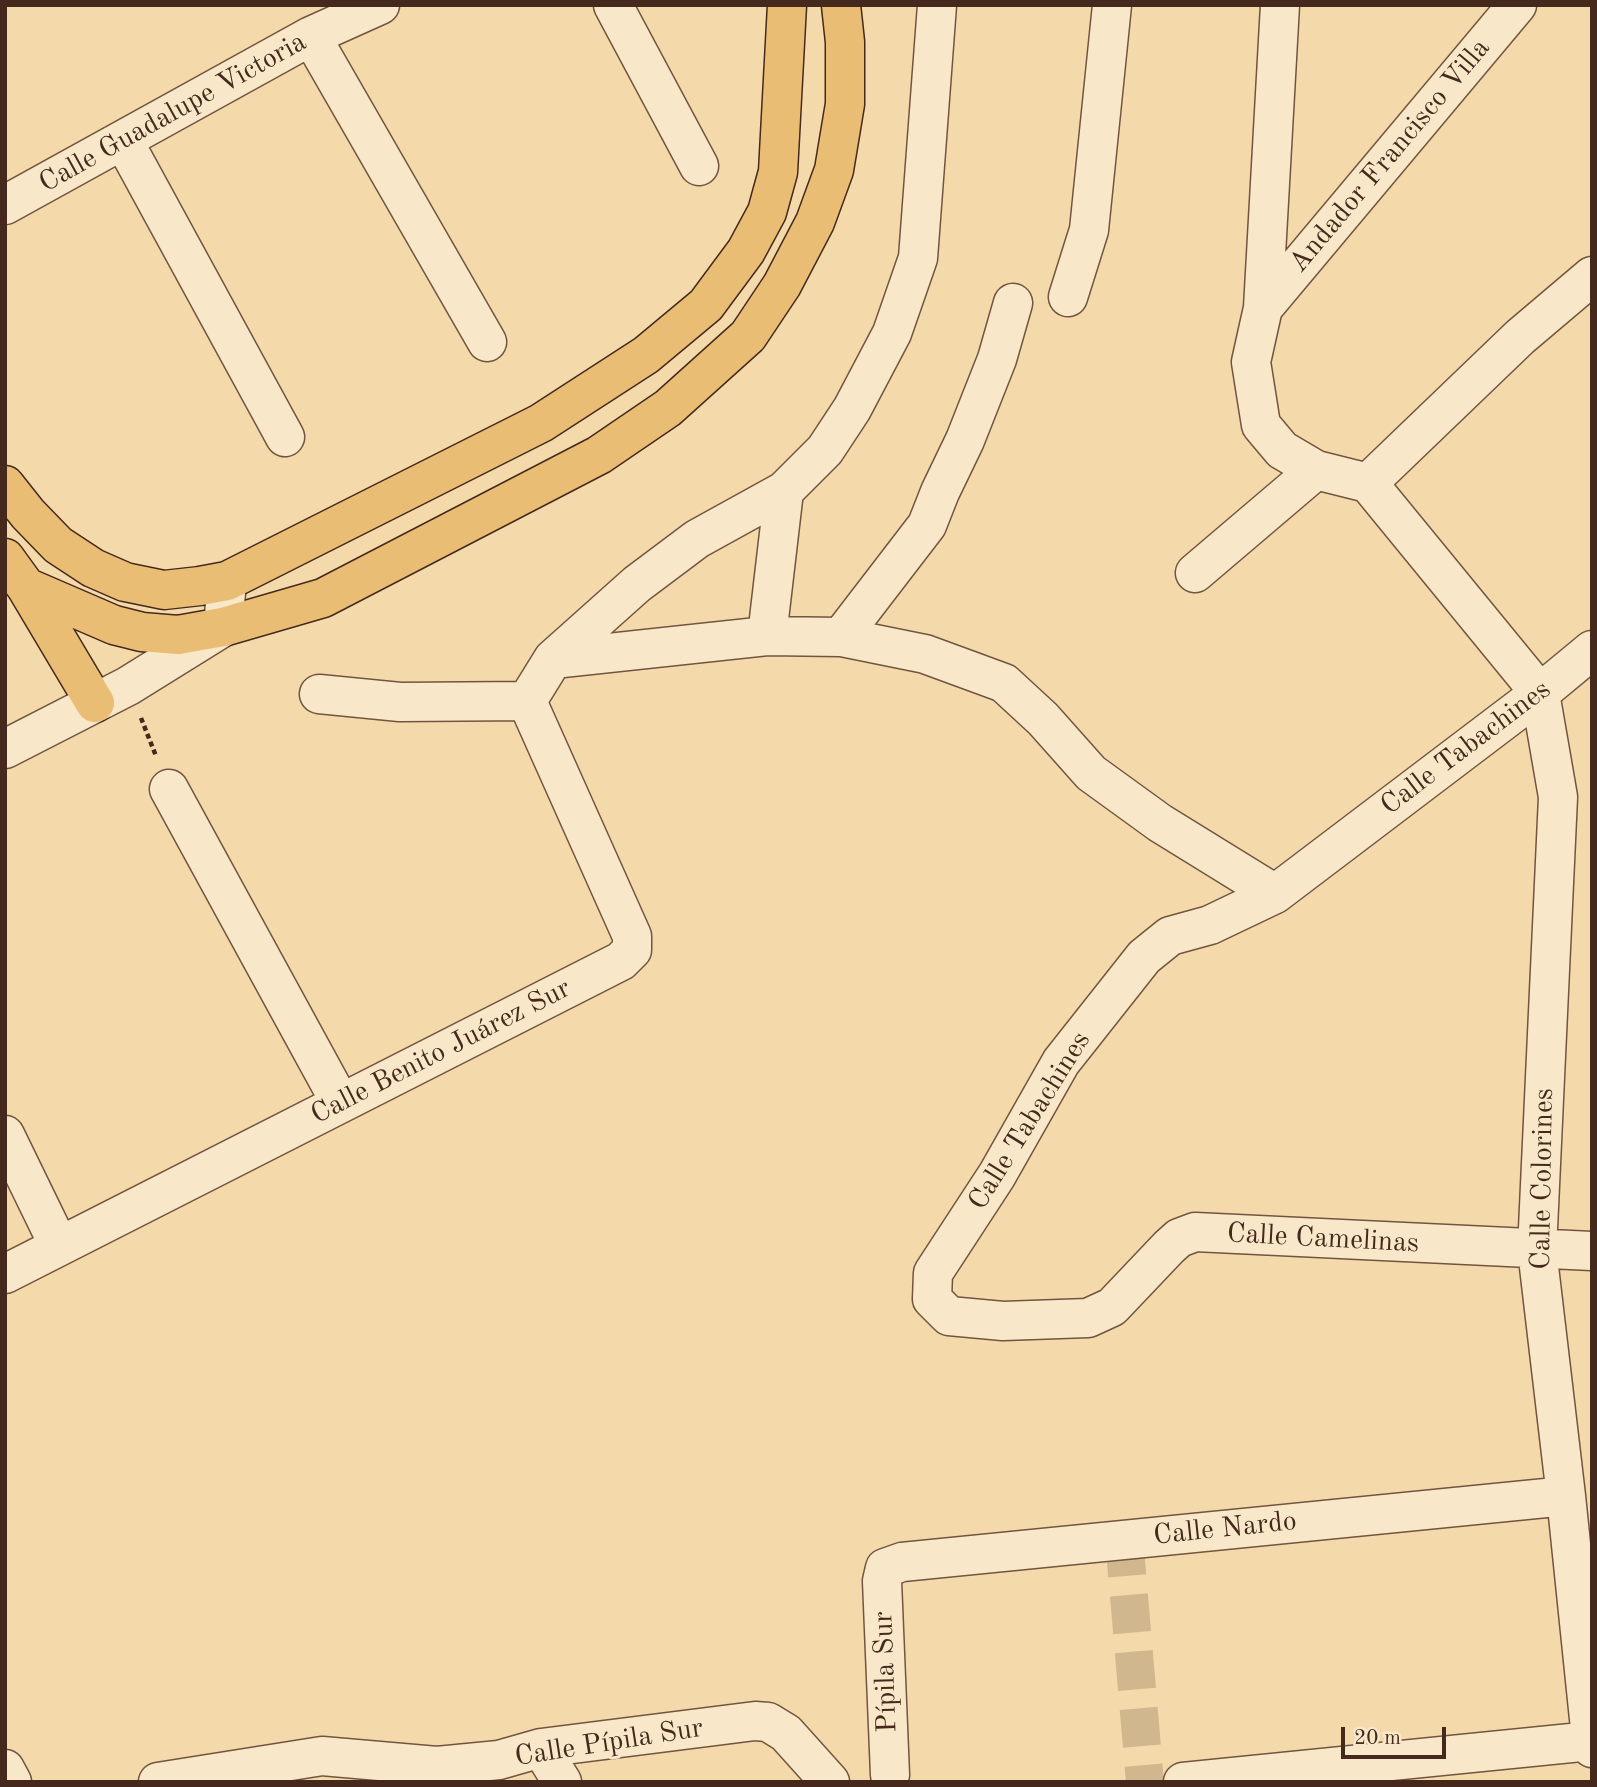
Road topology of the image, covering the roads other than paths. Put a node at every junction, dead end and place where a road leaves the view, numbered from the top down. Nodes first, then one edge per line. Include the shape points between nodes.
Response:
1 (380, 5) edge
2 (613, 5) edge
3 (788, 5) edge
4 (841, 5) edge
5 (937, 5) edge
6 (1112, 5) edge
7 (1280, 5) edge
8 (1517, 5) edge
9 (311, 36) junction
10 (123, 140) junction
11 (699, 166) dead end
12 (5, 205) edge
13 (1592, 276) edge
14 (1068, 297) dead end
15 (1013, 303) dead end
16 (1263, 308) junction
17 (487, 342) dead end
18 (285, 437) dead end
19 (1316, 470) junction
20 (1368, 483) junction
21 (5, 485) edge
22 (784, 491) junction
23 (16, 573) edge
24 (1195, 573) dead end
25 (228, 581) junction
26 (223, 627) junction
27 (767, 636) junction
28 (841, 637) junction
29 (1592, 650) edge
30 (553, 659) junction
31 (1540, 693) junction
32 (319, 694) dead end
33 (112, 695) junction
34 (527, 701) junction
35 (5, 749) edge
36 (169, 789) road end
37 (1275, 894) junction
38 (340, 1102) junction
39 (5, 1135) edge
40 (59, 1246) junction
41 (1538, 1250) junction
42 (1592, 1251) edge
43 (5, 1274) edge
44 (1088, 1318) joint
45 (1566, 1496) junction
46 (885, 1568) joint
47 (1591, 1741) edge
48 (541, 1748) junction
49 (1592, 1748) edge
50 (5, 1769) edge
51 (329, 1769) edge
52 (890, 1775) dead end
53 (12, 1782) edge
54 (158, 1782) edge
55 (562, 1782) edge
56 (830, 1782) edge
57 (1183, 1782) edge

1 - 9 street, Calle Guadalupe Victoria
2 - 11 street
3 - 25 main road via 778,172 768,212 706,305 646,355 541,423
4 - 26 main road via 845,104 834,170 815,222 748,336 668,408 600,455 323,598
5 - 22 street via 918,258 892,333 852,409 825,450
6 - 14 street via 1089,230
7 - 16 street
8 - 16 street, Andador Francisco Villa
9 - 10 street, Calle Guadalupe Victoria
9 - 17 street
10 - 12 street, Calle Guadalupe Victoria
10 - 18 street
13 - 20 street via 1520,337
15 - 28 street via 997,359 927,525
16 - 19 street via 1251,362 1261,425 1282,450
19 - 20 street
19 - 24 street
20 - 31 street
21 - 25 main road via 58,545 93,569 164,590
22 - 27 street
22 - 30 street via 697,539 637,584
23 - 26 main road via 114,625 178,635
23 - 33 main road
25 - 26 street
26 - 33 street
27 - 28 street
27 - 30 street
28 - 37 street via 925,654 1004,683 1091,774 1160,824
29 - 31 street, Calle Tabachines
30 - 34 street
31 - 37 street, Calle Tabachines
31 - 41 street, Calle Colorines via 1558,797
32 - 34 street via 400,702
33 - 35 street
34 - 38 street, Calle Benito Juárez Sur via 632,936 632,950 621,961
36 - 38 street
37 - 44 street, Calle Tabachines via 1210,925 1170,936 1144,957 1061,1062 997,1175 933,1273 932,1299 949,1315 1003,1321
38 - 40 street, Calle Benito Juárez Sur
39 - 40 street
40 - 43 street, Calle Benito Juárez Sur
41 - 42 street, Calle Camelinas
41 - 44 street, Calle Camelinas via 1195,1233 1179,1238 1112,1307
41 - 45 street, Calle Colorines
45 - 46 street, Calle Nardo via 902,1562
45 - 47 street, Calle Colorines
46 - 52 street, Pípila Sur
47 - 49 street, Calle Colorines
47 - 57 street
48 - 51 street, Calle Pípila Sur via 499,1760
48 - 55 street
48 - 56 street, Calle Pípila Sur via 768,1722 786,1733
50 - 53 street
51 - 54 street, Calle Pípila Sur

